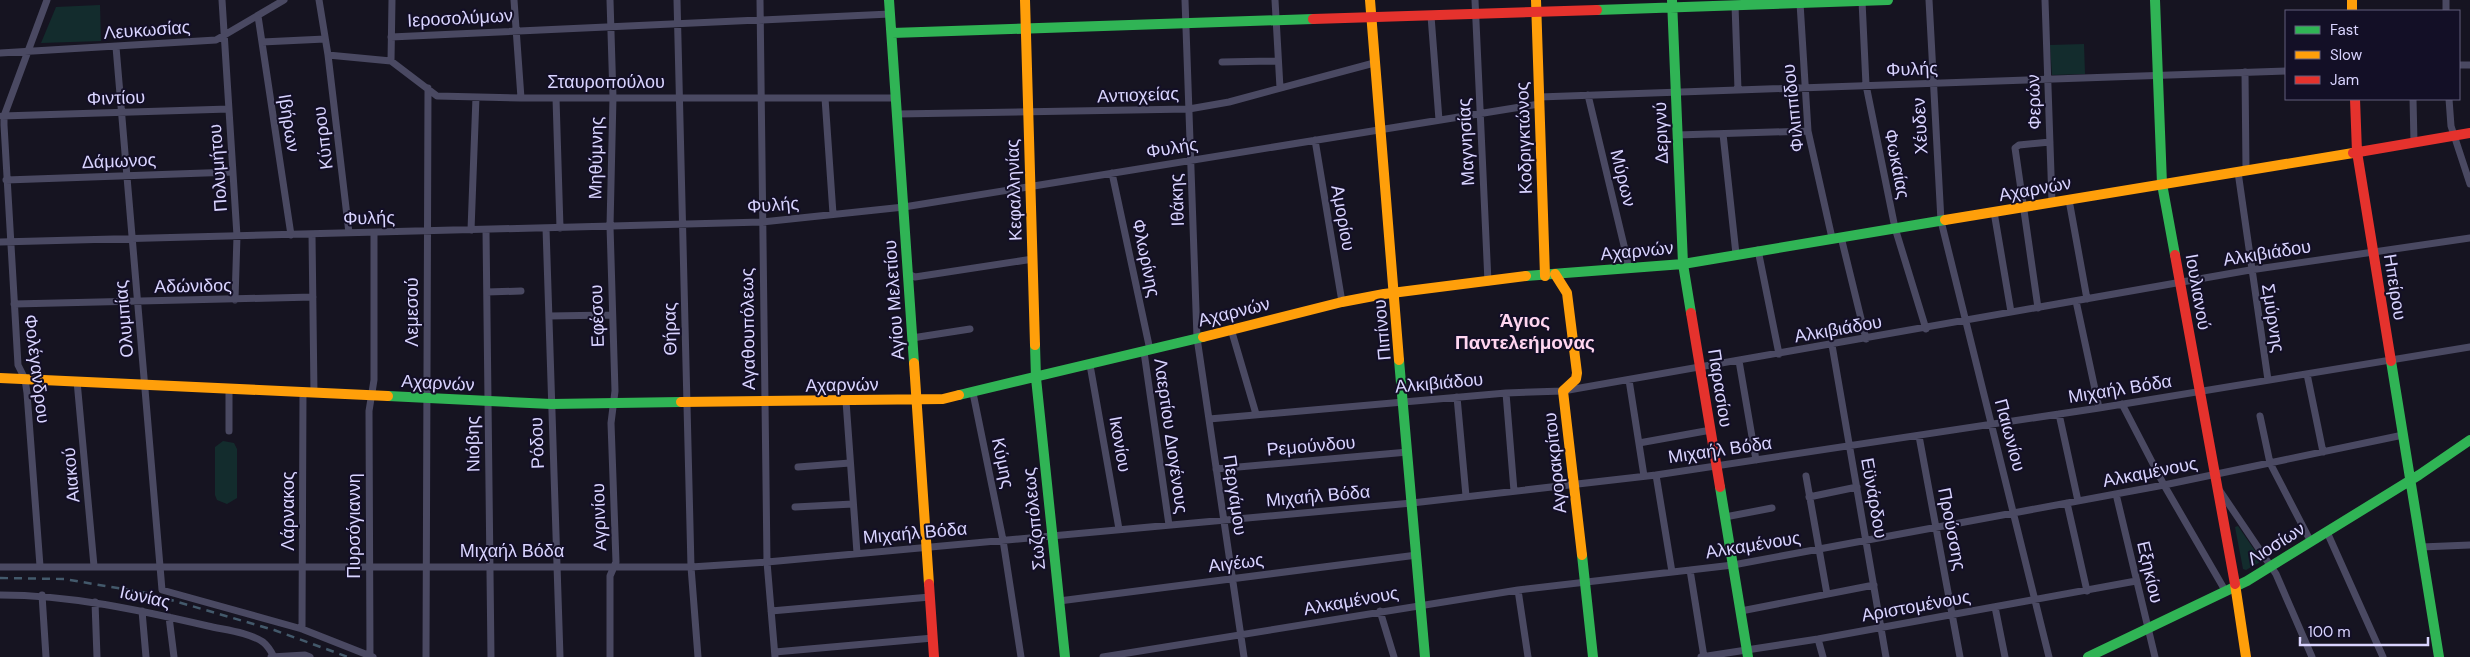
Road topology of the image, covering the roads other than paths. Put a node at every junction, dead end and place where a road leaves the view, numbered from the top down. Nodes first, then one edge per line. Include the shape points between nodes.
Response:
1 (47, 0) edge
2 (222, 0) edge
3 (284, 0) edge
4 (318, 0) edge
5 (392, 0) edge
6 (514, 0) edge
7 (610, 0) edge
8 (677, 0) edge
9 (760, 0) edge
10 (890, 0) edge
11 (1025, 0) edge
12 (1185, 0) edge
13 (1275, 0) edge
14 (1370, 0) edge
15 (1476, 0) edge
16 (1536, 0) edge
17 (1540, 0) edge
18 (1888, 0) edge
19 (1929, 0) edge
20 (2045, 0) edge
21 (2155, 0) edge
22 (1862, 1) edge
23 (1800, 3) junction
24 (1672, 4) edge
25 (1604, 5) edge
26 (1735, 5) junction
27 (1536, 12) junction
28 (890, 14) junction
29 (1476, 14) junction
30 (258, 16) junction
31 (1431, 16) junction
32 (1371, 18) junction
33 (760, 20) junction
34 (1276, 21) junction
35 (678, 23) junction
36 (1186, 24) junction
37 (612, 26) junction
38 (1026, 30) junction
39 (516, 31) junction
40 (892, 33) junction
41 (224, 36) junction
42 (391, 37) junction
43 (325, 39) junction
44 (262, 42) junction
45 (116, 47) junction
46 (28, 52) junction
47 (0, 53) edge
48 (328, 55) junction
49 (391, 60) junction
50 (1278, 61) junction
51 (1222, 62) dead end
52 (1374, 63) junction
53 (2285, 71) edge
54 (2245, 72) junction
55 (2157, 75) junction
56 (2048, 79) junction
57 (1932, 83) junction
58 (1866, 85) junction
59 (428, 88) junction
60 (1280, 88) junction
61 (1804, 88) junction
62 (1738, 90) junction
63 (1676, 92) junction
64 (1588, 95) junction
65 (476, 97) junction
66 (613, 97) junction
67 (678, 97) junction
68 (761, 97) junction
69 (521, 98) junction
70 (556, 98) junction
71 (825, 98) junction
72 (896, 98) junction
73 (2355, 100) edge
74 (2413, 100) edge
75 (2449, 100) edge
76 (1539, 101) junction
77 (229, 109) junction
78 (1189, 109) junction
79 (122, 113) junction
80 (1028, 113) junction
81 (897, 114) junction
82 (1479, 114) junction
83 (2, 116) edge
84 (1439, 120) junction
85 (1380, 130) junction
86 (1808, 130) junction
87 (2470, 133) edge
88 (1723, 134) junction
89 (1678, 135) junction
90 (2454, 136) junction
91 (1315, 140) junction
92 (2050, 142) junction
93 (2414, 142) junction
94 (2357, 152) junction
95 (1191, 160) junction
96 (2242, 171) junction
97 (233, 172) junction
98 (1112, 173) junction
99 (127, 176) junction
100 (6, 180) junction
101 (2162, 184) junction
102 (2470, 184) edge
103 (1030, 186) junction
104 (2069, 200) junction
105 (2052, 202) junction
106 (904, 207) junction
107 (2023, 207) junction
108 (1994, 212) junction
109 (833, 214) junction
110 (1941, 221) junction
111 (762, 222) junction
112 (682, 224) junction
113 (610, 226) junction
114 (546, 228) junction
115 (560, 228) junction
116 (1895, 228) junction
117 (471, 230) junction
118 (486, 230) junction
119 (427, 232) junction
120 (349, 233) junction
121 (374, 233) junction
122 (312, 234) junction
123 (291, 235) junction
124 (237, 236) junction
125 (1837, 237) junction
126 (132, 238) junction
127 (2470, 238) edge
128 (10, 241) junction
129 (0, 242) edge
130 (1758, 250) junction
131 (2373, 253) junction
132 (1736, 254) junction
133 (1033, 259) junction
134 (1683, 264) junction
135 (1628, 269) junction
136 (2250, 270) junction
137 (908, 274) junction
138 (1556, 274) junction
139 (1544, 276) junction
140 (1488, 282) junction
141 (2180, 283) junction
142 (521, 291) dead end
143 (1394, 291) junction
144 (486, 292) junction
145 (313, 297) junction
146 (2087, 299) junction
147 (235, 300) junction
148 (2076, 301) junction
149 (138, 302) junction
150 (1342, 302) junction
151 (14, 304) junction
152 (2038, 308) junction
153 (2010, 312) junction
154 (611, 315) junction
155 (549, 316) junction
156 (1966, 321) junction
157 (970, 329) dead end
158 (1926, 329) junction
159 (1231, 330) junction
160 (912, 338) junction
161 (1197, 338) junction
162 (1866, 339) junction
163 (1832, 345) junction
164 (2470, 346) edge
165 (1147, 351) junction
166 (1779, 354) junction
167 (1740, 361) junction
168 (2391, 361) junction
169 (1090, 365) junction
170 (1700, 368) junction
171 (2307, 374) junction
172 (0, 378) edge
173 (1036, 378) junction
174 (25, 379) junction
175 (1629, 380) junction
176 (2268, 380) junction
177 (77, 382) junction
178 (144, 384) junction
179 (229, 389) junction
180 (309, 392) junction
181 (1563, 392) junction
182 (2200, 392) junction
183 (973, 393) junction
184 (1506, 393) junction
185 (371, 396) junction
186 (1457, 397) junction
187 (427, 398) junction
188 (917, 400) junction
189 (846, 401) junction
190 (488, 402) junction
191 (1404, 402) junction
192 (764, 403) junction
193 (551, 404) junction
194 (613, 404) junction
195 (686, 404) junction
196 (2122, 404) junction
197 (2099, 408) junction
198 (1256, 414) junction
199 (2059, 414) junction
200 (2260, 416) dead end
201 (1208, 419) junction
202 (1991, 425) junction
203 (228, 430) dead end
204 (1710, 430) junction
205 (1919, 436) junction
206 (2403, 436) junction
207 (2470, 440) edge
208 (1639, 443) junction
209 (1850, 446) junction
210 (1408, 452) junction
211 (2323, 452) junction
212 (1756, 460) junction
213 (850, 463) junction
214 (2270, 463) junction
215 (1717, 466) junction
216 (798, 467) dead end
217 (1216, 469) junction
218 (1656, 474) junction
219 (2215, 474) junction
220 (1644, 476) junction
221 (1806, 476) dead end
222 (2410, 480) junction
223 (1574, 484) junction
224 (2164, 485) junction
225 (2218, 486) junction
226 (1857, 487) junction
227 (1514, 491) junction
228 (2116, 494) junction
229 (1466, 496) junction
230 (1809, 497) junction
231 (2078, 501) junction
232 (1412, 503) junction
233 (2067, 503) junction
234 (853, 504) junction
235 (795, 508) dead end
236 (1772, 508) dead end
237 (2015, 512) junction
238 (1725, 517) junction
239 (1223, 520) junction
240 (1169, 525) junction
241 (1936, 528) junction
242 (1119, 529) junction
243 (2327, 532) junction
244 (1052, 536) junction
245 (1003, 540) junction
246 (1866, 541) junction
247 (2311, 542) junction
248 (2470, 545) edge
249 (926, 547) junction
250 (2421, 547) junction
251 (1819, 550) junction
252 (857, 554) junction
253 (1417, 555) junction
254 (767, 562) junction
255 (1733, 565) junction
256 (40, 566) junction
257 (94, 566) junction
258 (490, 566) junction
259 (557, 566) junction
260 (613, 566) junction
261 (2272, 566) junction
262 (0, 567) edge
263 (302, 567) junction
264 (369, 567) junction
265 (427, 567) junction
266 (691, 567) junction
267 (160, 568) junction
268 (1690, 570) junction
269 (1672, 572) junction
270 (1232, 579) junction
271 (1585, 581) junction
272 (2136, 581) junction
273 (1874, 585) junction
274 (2236, 587) junction
275 (162, 590) joint
276 (1518, 590) junction
277 (2087, 591) junction
278 (2226, 592) junction
279 (1827, 594) junction
280 (0, 595) edge
281 (42, 595) junction
282 (930, 598) junction
283 (2035, 600) junction
284 (1059, 601) junction
285 (96, 602) junction
286 (1421, 604) junction
287 (1995, 607) junction
288 (1741, 610) junction
289 (142, 611) junction
290 (771, 611) junction
291 (1380, 611) junction
292 (1952, 615) junction
293 (169, 617) junction
294 (1881, 628) junction
295 (302, 629) junction
296 (2148, 629) junction
297 (1240, 634) junction
298 (933, 638) junction
299 (1818, 639) junction
300 (1748, 654) edge
301 (2102, 654) edge
302 (775, 655) edge
303 (307, 656) edge
304 (372, 656) edge
305 (46, 657) edge
306 (97, 657) edge
307 (146, 657) edge
308 (174, 657) edge
309 (270, 657) edge
310 (274, 657) edge
311 (426, 657) edge
312 (491, 657) edge
313 (560, 657) edge
314 (610, 657) edge
315 (698, 657) edge
316 (934, 657) edge
317 (1021, 657) edge
318 (1065, 657) edge
319 (1103, 657) edge
320 (1244, 657) edge
321 (1394, 657) edge
322 (1426, 657) edge
323 (1528, 657) edge
324 (1593, 657) edge
325 (1702, 657) edge
326 (1823, 657) edge
327 (1886, 657) edge
328 (1960, 657) edge
329 (2005, 657) edge
330 (2049, 657) edge
331 (2088, 657) edge
332 (2155, 657) edge
333 (2246, 657) edge
334 (2312, 657) edge
335 (2383, 657) edge
336 (2439, 657) edge

1 - 46 street
2 - 41 street, Πολυμήτου
3 - 30 street, Λευκωσίας
4 - 43 street, Κύπρου
5 - 42 street
6 - 39 street
7 - 37 street, Μηθύμνης
8 - 35 street, Θήρας
9 - 33 street, Αγαθουπόλεως
10 - 28 main road, Αγίου Μελετίου
11 - 38 main road, Κεφαλληνίας
12 - 36 street, Ιθάκης
13 - 34 street
14 - 32 main road, Πιπίνου
15 - 29 street, Μαγνησίας
16 - 27 main road, Κοδριγκτώνος
17 - 27 street
18 - 22 main road
19 - 57 street, Χέυδεν
20 - 56 street, Φερών
21 - 55 main road, Ιουλιανού
22 - 23 main road
22 - 58 street, Φωκαίας
23 - 26 main road
23 - 61 street, Φιλιππίδου
24 - 25 main road
24 - 26 main road
24 - 63 main road, Δεριγνύ
25 - 27 main road
26 - 62 street
27 - 29 main road
27 - 76 main road, Κοδριγκτώνος
28 - 33 street, Ιεροσολύμων
28 - 40 main road, Αγίου Μελετίου
29 - 31 main road
29 - 82 street, Μαγνησίας
30 - 41 street, Λευκωσίας
30 - 44 street, Ιβήρων
31 - 32 main road
31 - 84 street
32 - 34 main road
32 - 52 main road, Πιπίνου
33 - 35 street, Ιεροσολύμων
33 - 68 street, Αγαθουπόλεως
34 - 36 main road
34 - 50 street
35 - 37 street, Ιεροσολύμων
35 - 67 street, Θήρας
36 - 38 main road
36 - 78 street, Ιθάκης
37 - 39 street, Ιεροσολύμων
37 - 66 street, Μηθύμνης
38 - 40 main road
38 - 80 main road, Κεφαλληνίας
39 - 42 street, Ιεροσολύμων
39 - 69 street
40 - 72 main road, Αγίου Μελετίου
41 - 45 street, Λευκωσίας via 216,40
41 - 77 street, Πολυμήτου
42 - 49 street
43 - 44 street
43 - 48 street, Κύπρου
44 - 123 street, Ιβήρων
45 - 46 street, Λευκωσίας
45 - 79 street, Ολυμπίας
46 - 47 street, Λευκωσίας
46 - 83 street
48 - 49 street
48 - 120 street, Κύπρου
49 - 59 street, Σταυροπούλου
50 - 51 street
50 - 60 street
52 - 60 street, Αντιοχείας
52 - 85 main road, Πιπίνου
53 - 54 street, Φυλής
54 - 55 street, Φυλής
54 - 96 street, Σμύρνης
55 - 56 street, Φυλής
55 - 101 main road, Ιουλιανού
56 - 57 street, Φυλής
56 - 92 street, Φερών
57 - 58 street, Φυλής
57 - 110 street, Χέυδεν
58 - 61 street, Φυλής
58 - 116 street, Φωκαίας
59 - 65 street, Σταυροπούλου via 437,96
59 - 119 street, Λεμεσού
60 - 78 street, Αντιοχείας
61 - 62 street, Φυλής
61 - 86 street, Φιλιππίδου
62 - 63 street, Φυλής
63 - 64 street, Φυλής
63 - 89 main road, Δεριγνύ
64 - 76 street, Φυλής
64 - 135 street, Μύρων
65 - 69 street, Σταυροπούλου
65 - 117 street
66 - 67 street, Σταυροπούλου
66 - 70 street, Σταυροπούλου
66 - 113 street, Μηθύμνης
67 - 68 street, Σταυροπούλου
67 - 112 street, Θήρας
68 - 71 street, Σταυροπούλου
68 - 111 street, Αγαθουπόλεως
69 - 70 street, Σταυροπούλου
70 - 115 street
71 - 72 street, Σταυροπούλου
71 - 109 street
72 - 81 main road, Αγίου Μελετίου
73 - 94 main road, Ηπείρου
74 - 93 street
75 - 90 street
76 - 82 street, Φυλής
76 - 139 main road, Κοδριγκτώνος
77 - 79 street, Φιντίου
77 - 97 street, Πολυμήτου
78 - 80 street, Αντιοχείας
78 - 95 street, Ιθάκης
79 - 83 street, Φιντίου
79 - 99 street, Ολυμπίας
80 - 81 street, Αντιοχείας
80 - 103 main road, Κεφαλληνίας
81 - 106 main road, Αγίου Μελετίου
82 - 84 street, Φυλής
82 - 140 street, Μαγνησίας
83 - 100 street, Φολέγανδρου
84 - 85 street, Φυλής
85 - 91 street, Φυλής
85 - 143 main road, Πιπίνου
86 - 88 street
86 - 125 street, Φιλιππίδου
87 - 90 main road, Αχαρνών
88 - 89 street
88 - 132 street
89 - 134 main road, Δεριγνύ
90 - 93 main road, Αχαρνών
90 - 102 street
91 - 95 street, Φυλής
91 - 150 street, Αμορίου
92 - 105 street, Φερών
92 - 107 street via 2016,146
93 - 94 main road, Αχαρνών
94 - 96 main road, Αχαρνών
94 - 131 main road, Ηπείρου
95 - 98 street, Φυλής
95 - 161 street, Ιθάκης
96 - 101 main road, Αχαρνών
96 - 136 street, Σμύρνης
97 - 99 street, Δάμωνος
97 - 124 street, Πολυμήτου
98 - 103 street, Φυλής
98 - 165 street, Φλωρίνης
99 - 100 street, Δάμωνος
99 - 126 street, Ολυμπίας
100 - 128 street, Φολέγανδρου
101 - 104 main road, Αχαρνών
101 - 141 main road, Ιουλιανού
103 - 106 street, Φυλής
103 - 133 main road, Κεφαλληνίας
104 - 105 main road, Αχαρνών
104 - 146 street
105 - 107 main road, Αχαρνών
106 - 109 street, Φυλής
106 - 137 main road, Αγίου Μελετίου
107 - 108 main road, Αχαρνών
107 - 152 street
108 - 110 main road, Αχαρνών
108 - 153 street
109 - 111 street, Φυλής
110 - 116 main road, Αχαρνών
110 - 156 street, Παιωνίου
111 - 112 street, Φυλής
111 - 192 street, Αγαθουπόλεως
112 - 113 street, Φυλής
112 - 195 street, Θήρας
113 - 115 street, Φυλής
113 - 154 street, Εφέσου
114 - 115 street, Φυλής
114 - 118 street, Φυλής
114 - 155 street, Ρόδου
116 - 125 main road, Αχαρνών
116 - 158 street, Φωκαίας
117 - 118 street, Φυλής
117 - 119 street, Φυλής
118 - 144 street, Νιόβης
119 - 121 street, Φυλής
119 - 187 street, Λεμεσού
120 - 121 street, Φυλής
120 - 122 street, Φυλής
121 - 185 street, Πυρσόγιαννη via 374,380
122 - 123 street, Φυλής
122 - 145 street, Λάρνακος
123 - 124 street, Φυλής
124 - 126 street, Φυλής
124 - 147 street, Πολυμήτου
125 - 130 main road, Αχαρνών
125 - 162 street, Φιλιππίδου
126 - 128 street, Φυλής
126 - 149 street, Ολυμπίας
127 - 131 street, Αλκιβιάδου
128 - 129 street, Φυλής
128 - 151 street, Φολέγανδρου
130 - 132 main road, Αχαρνών
130 - 166 street
131 - 136 street, Αλκιβιάδου
131 - 168 main road, Ηπείρου
132 - 134 main road, Αχαρνών
133 - 137 street via 915,277
133 - 173 main road, Κεφαλληνίας
134 - 135 main road, Αχαρνών
134 - 170 main road, Παρασίου
135 - 138 main road, Αχαρνών
136 - 141 street, Αλκιβιάδου
136 - 176 street, Σμύρνης
137 - 160 main road, Αγίου Μελετίου
138 - 139 main road, Αχαρνών
138 - 181 main road, Αγορακρίτου via 1567,293 1577,373 1576,379
139 - 140 main road, Αχαρνών
140 - 143 main road, Αχαρνών
141 - 146 street, Αλκιβιάδου
141 - 182 main road, Ιουλιανού
142 - 144 street
143 - 150 main road, Αχαρνών
143 - 191 main road, Πιπίνου
144 - 190 street, Νιόβης
145 - 147 street, Αδώνιδος
145 - 180 street, Λάρνακος
146 - 148 street, Αλκιβιάδου
147 - 149 street, Αδώνιδος
148 - 152 street, Αλκιβιάδου
148 - 197 street
149 - 151 street, Αδώνιδος
149 - 178 street, Ολυμπίας
150 - 159 main road, Αχαρνών
151 - 174 street, Φολέγανδρου via 18,365
152 - 153 street, Αλκιβιάδου
153 - 156 street, Αλκιβιάδου
154 - 155 street
154 - 194 street, Εφέσου
155 - 193 street, Ρόδου
156 - 158 street, Αλκιβιάδου
156 - 202 street, Παιωνίου
157 - 160 street
158 - 162 street, Αλκιβιάδου
159 - 161 main road, Αχαρνών
159 - 198 street
160 - 188 main road, Αγίου Μελετίου
161 - 165 main road, Αχαρνών
161 - 201 street, Περγάμου
162 - 163 street, Αλκιβιάδου
163 - 166 street, Αλκιβιάδου
163 - 209 street, Εϋνάρδου
164 - 168 street, Μιχαήλ Βόδα
165 - 169 main road, Αχαρνών
165 - 240 street, Λαερτίου Διογένους
166 - 167 street, Αλκιβιάδου
167 - 170 street, Αλκιβιάδου
167 - 212 street
168 - 171 street, Μιχαήλ Βόδα
168 - 206 main road, Ηπείρου
169 - 173 main road, Αχαρνών
169 - 242 street, Ικονίου
170 - 175 street, Αλκιβιάδου
170 - 204 main road, Παρασίου
171 - 176 street, Μιχαήλ Βόδα
171 - 211 street
172 - 174 main road, Αχαρνών
173 - 183 main road, Αχαρνών
173 - 244 main road, Σωζοπόλεως
174 - 177 main road, Αχαρνών
174 - 256 street, Φολέγανδρου
175 - 181 street, Αλκιβιάδου
175 - 208 street
176 - 182 street, Μιχαήλ Βόδα
177 - 178 main road, Αχαρνών
177 - 257 street, Αιακού
178 - 179 main road, Αχαρνών
178 - 267 street, Ολυμπίας
179 - 180 main road, Αχαρνών
179 - 203 street
180 - 185 main road, Αχαρνών
180 - 263 street, Λάρνακος
181 - 184 street, Αλκιβιάδου
181 - 223 main road, Αγορακρίτου
182 - 196 street, Μιχαήλ Βόδα
182 - 219 main road, Ιουλιανού
183 - 188 main road, Αχαρνών
183 - 245 street, Κύμης
184 - 186 street, Αλκιβιάδου
184 - 227 street
185 - 187 main road, Αχαρνών
185 - 264 street, Πυρσόγιαννη
186 - 191 street, Αλκιβιάδου
186 - 229 street
187 - 190 main road, Αχαρνών
187 - 265 street, Λεμεσού
188 - 189 main road, Αχαρνών
188 - 249 main road, Αγίου Μελετίου
189 - 192 main road, Αχαρνών
189 - 213 street
190 - 193 main road, Αχαρνών
190 - 258 street, Νιόβης
191 - 198 street, Αλκιβιάδου
191 - 210 main road, Πιπίνου
192 - 195 main road, Αχαρνών
192 - 254 street, Αγαθουπόλεως
193 - 194 main road, Αχαρνών
193 - 259 street, Ρόδου
194 - 195 main road, Αχαρνών
194 - 260 street, Αγρινίου via 616,562
195 - 266 street, Θήρας
196 - 197 street, Μιχαήλ Βόδα
196 - 224 street
197 - 199 street, Μιχαήλ Βόδα
198 - 201 street, Αλκιβιάδου
199 - 202 street, Μιχαήλ Βόδα
199 - 231 street
200 - 214 street
201 - 217 street, Περγάμου
202 - 205 street, Μιχαήλ Βόδα
202 - 237 street, Παιωνίου
204 - 208 street
204 - 215 main road, Παρασίου
205 - 209 street, Μιχαήλ Βόδα
205 - 241 street, Προύσσης
206 - 211 street, Αλκαμένους
206 - 222 main road, Ηπείρου
207 - 222 main road, Λιοσίων
208 - 220 street
209 - 212 street, Μιχαήλ Βόδα
209 - 226 street, Εϋνάρδου
210 - 217 street, Ρεμούνδου
210 - 232 main road, Πιπίνου
211 - 214 street, Αλκαμένους
212 - 215 street, Μιχαήλ Βόδα
213 - 216 street
213 - 234 street
214 - 219 street, Αλκαμένους
214 - 247 street
215 - 218 street, Μιχαήλ Βόδα
215 - 238 main road, Παρασίου
217 - 239 street, Περγάμου
218 - 220 street, Μιχαήλ Βόδα
218 - 269 street
219 - 224 street, Αλκαμένους
219 - 225 main road, Ιουλιανού
220 - 223 street, Μιχαήλ Βόδα
221 - 230 street
222 - 243 main road, Λιοσίων
222 - 250 main road, Ηπείρου
223 - 227 street, Μιχαήλ Βόδα
223 - 271 main road, Αγορακρίτου
224 - 228 street, Αλκαμένους
224 - 278 street
225 - 261 street
225 - 274 main road, Ιουλιανού
226 - 230 street
226 - 246 street, Εϋνάρδου
227 - 229 street, Μιχαήλ Βόδα
228 - 231 street, Αλκαμένους
228 - 272 street, Εξηκίου
229 - 232 street, Μιχαήλ Βόδα
230 - 251 street
231 - 233 street, Αλκαμένους
232 - 239 street, Μιχαήλ Βόδα
232 - 253 main road, Πιπίνου
233 - 237 street, Αλκαμένους
233 - 277 street
234 - 235 street
234 - 252 street
236 - 238 street
237 - 241 street, Αλκαμένους
237 - 283 street, Παιωνίου
238 - 255 main road, Παρασίου
239 - 240 street, Μιχαήλ Βόδα
239 - 270 street, Περγάμου
240 - 242 street, Μιχαήλ Βόδα
241 - 246 street, Αλκαμένους
241 - 292 street, Προύσσης
242 - 244 street, Μιχαήλ Βόδα
243 - 247 main road, Λιοσίων
243 - 335 street
244 - 245 street, Μιχαήλ Βόδα
244 - 284 main road, Σωζοπόλεως
245 - 249 street, Μιχαήλ Βόδα
245 - 317 street, Κύμης
246 - 251 street, Αλκαμένους
246 - 273 street, Εϋνάρδου
247 - 261 main road, Λιοσίων
248 - 250 street
249 - 252 street, Μιχαήλ Βόδα
249 - 282 main road, Αγίου Μελετίου
250 - 336 main road, Ηπείρου
251 - 255 street, Αλκαμένους
251 - 279 street
252 - 254 street, Μιχαήλ Βόδα
253 - 270 street, Αιγέως
253 - 286 main road, Πιπίνου
254 - 266 street, Μιχαήλ Βόδα
254 - 290 street, Αγαθουπόλεως
255 - 268 street, Αλκαμένους
255 - 288 main road, Παρασίου
256 - 257 street, Ιωνίας
256 - 262 street, Ιωνίας
257 - 267 street, Ιωνίας
258 - 259 street, Μιχαήλ Βόδα
258 - 265 street, Μιχαήλ Βόδα
258 - 312 street, Νιόβης
259 - 260 street, Μιχαήλ Βόδα
259 - 313 street, Ρόδου
260 - 266 street, Μιχαήλ Βόδα
260 - 314 street, Αγρινίου via 610,576
261 - 274 main road, Λιοσίων
261 - 334 street
263 - 264 street, Μιχαήλ Βόδα
263 - 267 street, Μιχαήλ Βόδα
263 - 295 street, Λάρνακος
264 - 265 street, Μιχαήλ Βόδα
264 - 304 street, Πυρσόγιαννη
265 - 311 street, Λεμεσού
266 - 315 street, Θήρας
267 - 275 street, Ολυμπίας
268 - 269 street, Αλκαμένους
268 - 325 street
269 - 271 street, Αλκαμένους
270 - 284 street, Αιγέως
270 - 297 street, Περγάμου
271 - 276 street, Αλκαμένους
271 - 324 main road, Αγορακρίτου
272 - 277 street, Αριστομένους
272 - 296 street, Εξηκίου
273 - 279 street
273 - 294 street, Εϋνάρδου
274 - 278 main road, Λιοσίων
274 - 333 main road, Ιουλιανού
275 - 295 street, Ιωνίας
276 - 286 street, Αλκαμένους
276 - 323 street
277 - 283 street, Αριστομένους
278 - 296 main road, Λιοσίων
279 - 288 street
280 - 281 street, Ιωνίας
281 - 285 street, Ιωνίας
281 - 305 street
282 - 290 street
282 - 298 main road, Αγίου Μελετίου
283 - 287 street, Αριστομένους
283 - 330 street, Παιωνίου
284 - 318 main road, Σωζοπόλεως
285 - 289 street, Ιωνίας
285 - 306 street
286 - 291 street, Αλκαμένους
286 - 322 main road, Πιπίνου
287 - 292 street, Αριστομένους
287 - 329 street
288 - 300 main road, Παρασίου
289 - 293 street, Ιωνίας
289 - 307 street
290 - 302 street, Αγαθουπόλεως
291 - 297 street, Αλκαμένους
291 - 321 street
292 - 294 street, Αριστομένους
292 - 328 street, Προύσσης
293 - 308 street
293 - 310 street, Ιωνίας via 249,636 262,642
294 - 299 street, Αριστομένους
294 - 327 street, Εϋνάρδου
295 - 304 street, Ιωνίας
296 - 301 main road, Λιοσίων
296 - 332 street, Εξηκίου
297 - 319 street, Αλκαμένους
297 - 320 street, Περγάμου
298 - 302 street
298 - 316 main road, Αγίου Μελετίου
299 - 300 street, Αριστομένους
299 - 326 street
300 - 325 street, Αριστομένους
301 - 331 main road, Λιοσίων
303 - 310 street
309 - 310 street

